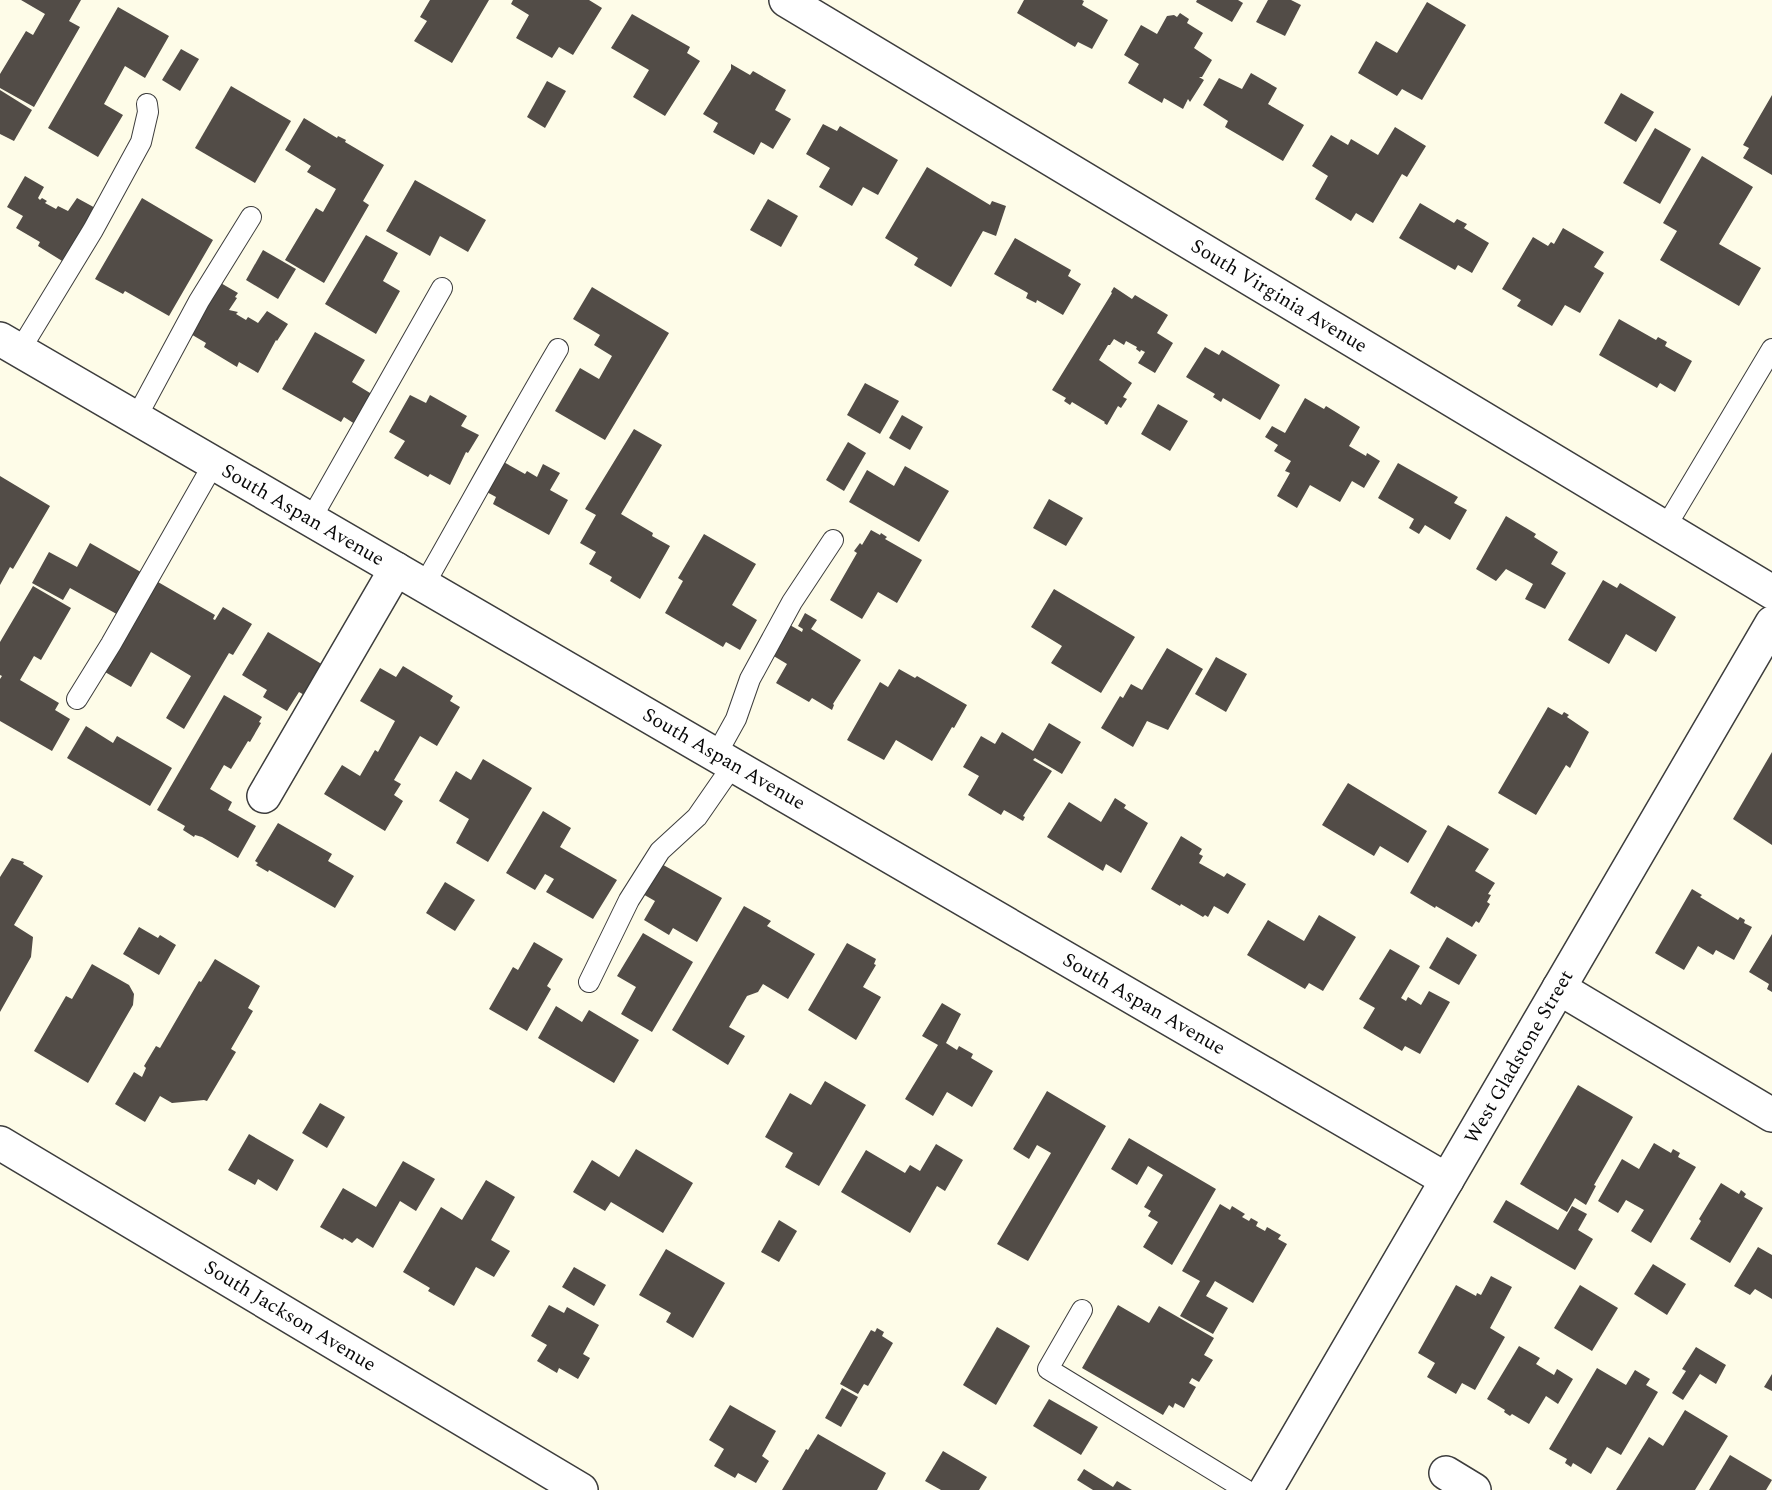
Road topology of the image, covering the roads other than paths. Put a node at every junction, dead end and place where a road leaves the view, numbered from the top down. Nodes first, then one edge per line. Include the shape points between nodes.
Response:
1 (786, 0) edge
2 (147, 104) dead end
3 (251, 217) dead end
4 (442, 288) dead end
5 (10, 345) edge
6 (558, 349) dead end
7 (1772, 350) edge
8 (136, 418) junction
9 (214, 463) junction
10 (311, 519) junction
11 (1665, 528) junction
12 (832, 540) dead end
13 (410, 577) junction
14 (1772, 592) edge
15 (1772, 623) edge
16 (77, 699) dead end
17 (724, 760) junction
18 (264, 796) dead end
19 (589, 982) dead end
20 (1559, 988) junction
21 (1772, 1115) edge
22 (0, 1143) edge
23 (1447, 1180) junction
24 (1082, 1310) dead end
25 (1446, 1473) dead end
26 (581, 1490) edge
27 (1246, 1490) edge
28 (1266, 1490) edge
29 (1474, 1490) edge

1 - 11 street, South Virginia Avenue
2 - 5 lane via 141,142 93,230
3 - 8 lane via 199,301
4 - 10 lane
5 - 8 street, South Aspan Avenue
6 - 13 lane via 470,504
7 - 11 lane
8 - 9 street, South Aspan Avenue
9 - 10 street, South Aspan Avenue
9 - 16 lane
10 - 13 street, South Aspan Avenue
11 - 14 street, South Virginia Avenue
12 - 17 lane via 750,679
13 - 17 street, South Aspan Avenue
13 - 18 street
15 - 20 street, West Gladstone Street
17 - 19 lane via 697,817 660,851 629,900
17 - 23 street, South Aspan Avenue
20 - 21 street
20 - 23 street, West Gladstone Street
22 - 26 street, South Jackson Avenue
23 - 28 street, West Gladstone Street
24 - 27 lane via 1048,1369
25 - 29 street

